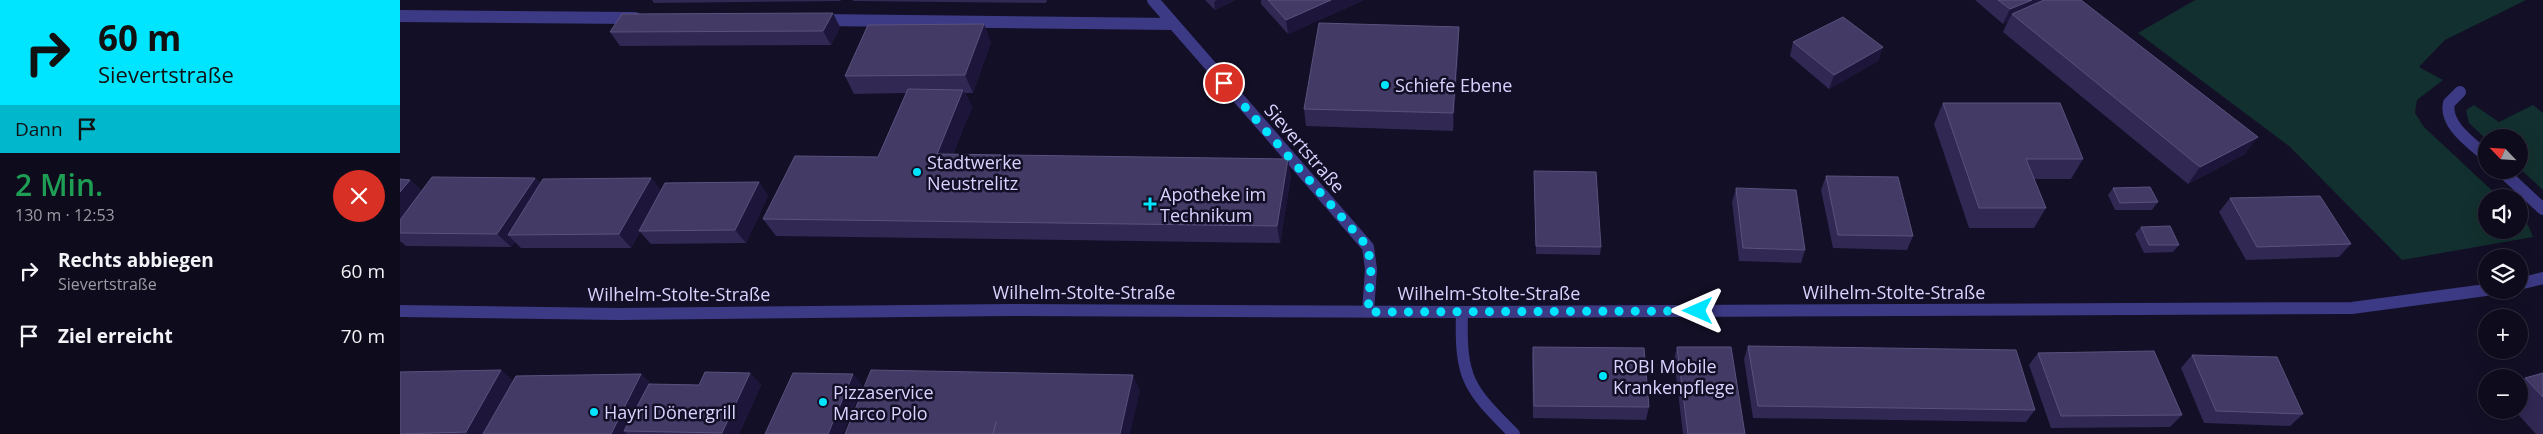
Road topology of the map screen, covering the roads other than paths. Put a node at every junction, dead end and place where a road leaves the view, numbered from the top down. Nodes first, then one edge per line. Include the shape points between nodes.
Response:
1 (1153, 0) edge
2 (400, 16) edge
3 (645, 18) edge
4 (804, 20) edge
5 (1172, 24) junction
6 (2460, 92) dead end
7 (2478, 148) edge
8 (2511, 179) edge
9 (2543, 209) edge
10 (2543, 278) edge
11 (2528, 282) edge
12 (2478, 291) edge
13 (400, 311) edge
14 (1368, 312) junction
15 (1462, 312) junction
16 (1514, 434) edge

1 - 5 street, Sievertstraße
2 - 3 street
4 - 5 street
5 - 14 street, Sievertstraße via 1368,247 1371,269
6 - 7 street via 2449,101 2449,118
8 - 9 street
10 - 11 street
12 - 15 street, Wilhelm-Stolte-Straße via 2352,308
13 - 14 street, Wilhelm-Stolte-Straße via 618,314 926,310
14 - 15 street, Wilhelm-Stolte-Straße
15 - 16 street via 1460,353 1466,378 1477,397

